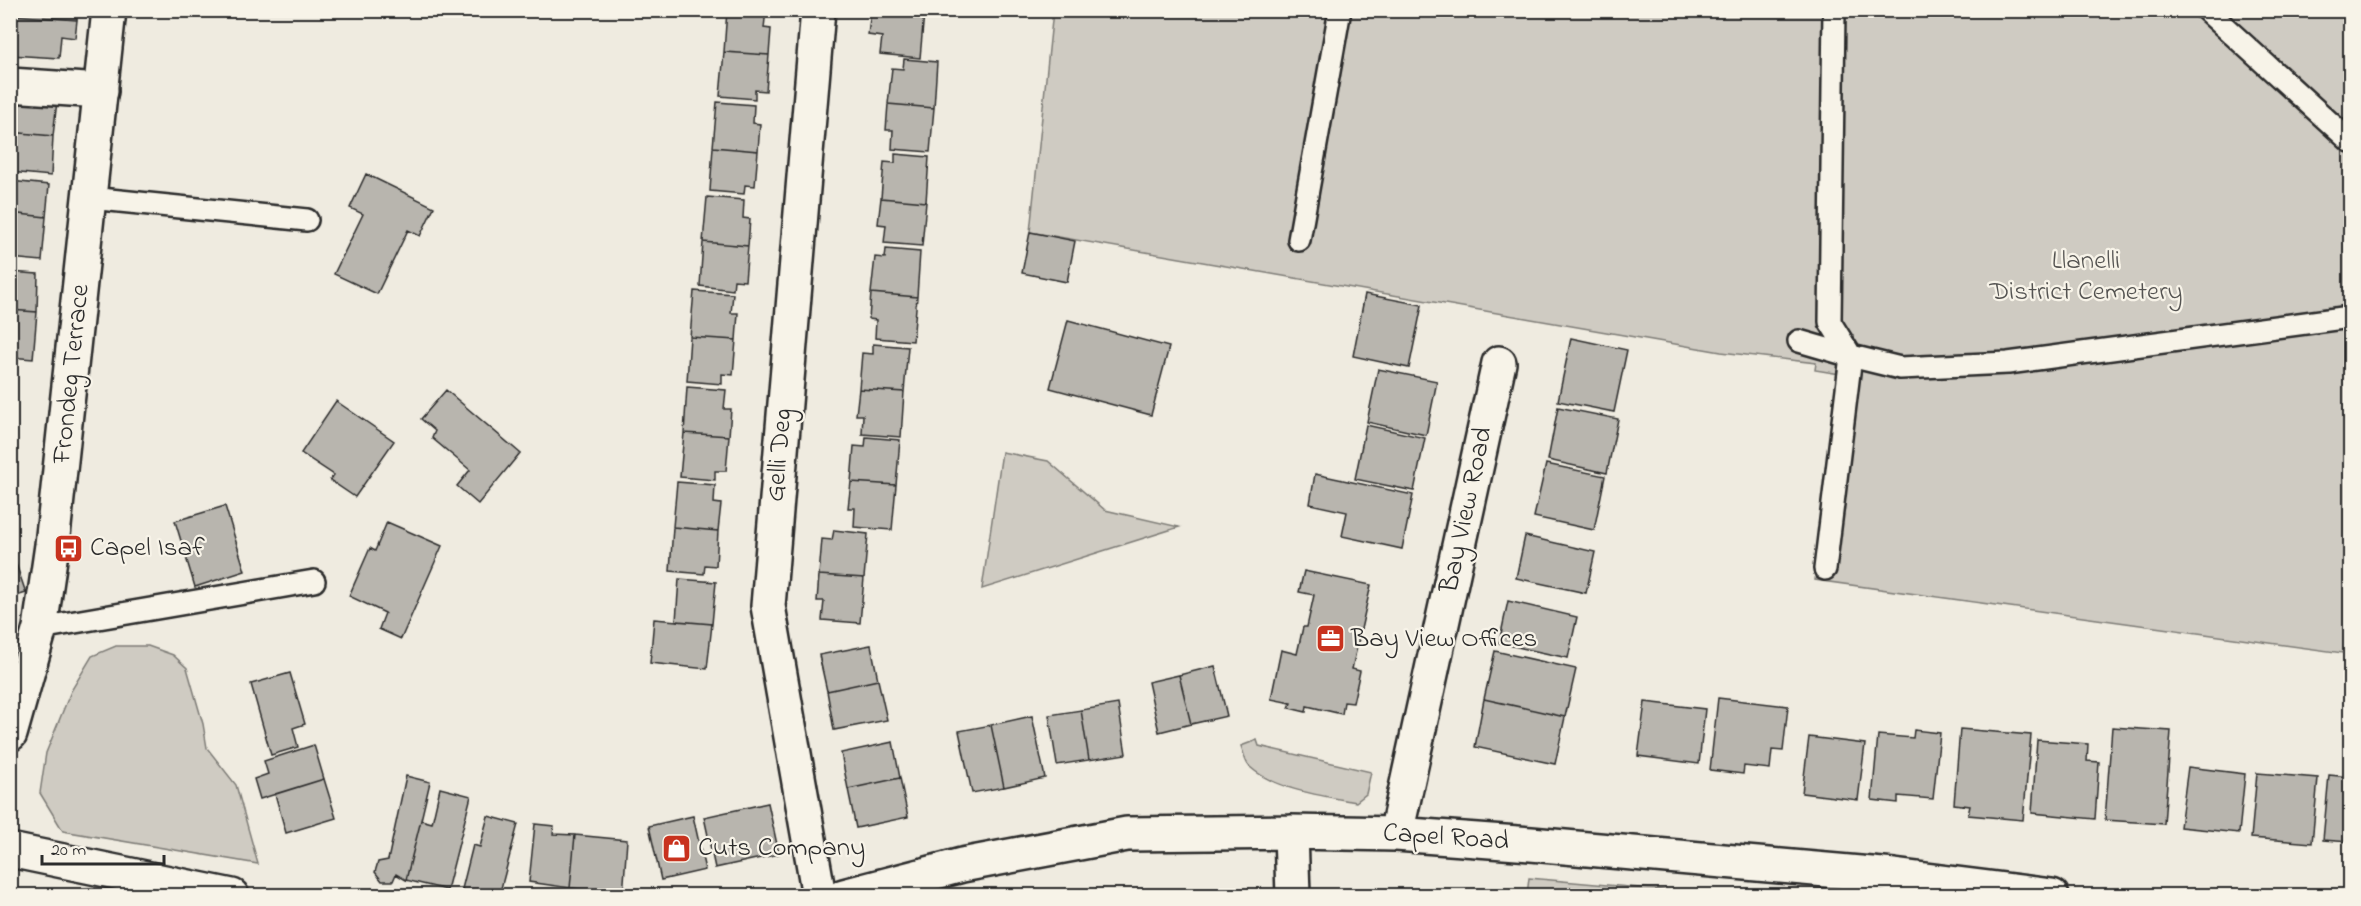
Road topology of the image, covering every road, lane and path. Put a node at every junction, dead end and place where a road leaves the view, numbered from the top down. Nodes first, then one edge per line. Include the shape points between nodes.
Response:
1 (109, 10) edge
2 (818, 10) edge
3 (1340, 10) edge
4 (1834, 10) edge
5 (2206, 10) edge
6 (10, 85) edge
7 (101, 91) junction
8 (2350, 141) edge
9 (90, 198) junction
10 (307, 220) dead end
11 (1299, 240) dead end
12 (2350, 317) edge
13 (1799, 341) dead end
14 (1851, 356) junction
15 (1499, 363) dead end
16 (1825, 569) dead end
17 (314, 581) dead end
18 (40, 628) junction
19 (10, 734) edge
20 (1291, 832) junction
21 (1396, 834) junction
22 (10, 850) edge
23 (232, 896) edge
24 (819, 896) edge
25 (844, 896) edge
26 (1293, 896) edge
27 (2052, 896) edge

1 - 7 street, Frondeg Terrace
2 - 24 street, Gelli Deg via 768,606
3 - 11 lane
4 - 14 lane via 1830,322
5 - 8 lane
6 - 7 street
7 - 9 street, Frondeg Terrace
9 - 10 lane
9 - 18 street, Frondeg Terrace
12 - 14 lane via 2008,363 1900,368
13 - 14 lane
14 - 16 lane
15 - 21 street, Bay View Road
17 - 18 lane
18 - 19 street, Frondeg Terrace
20 - 21 street, Capel Road
20 - 25 street, Capel Road via 1127,834 962,865
20 - 26 street
21 - 27 street, Capel Road via 1894,876
22 - 23 street

